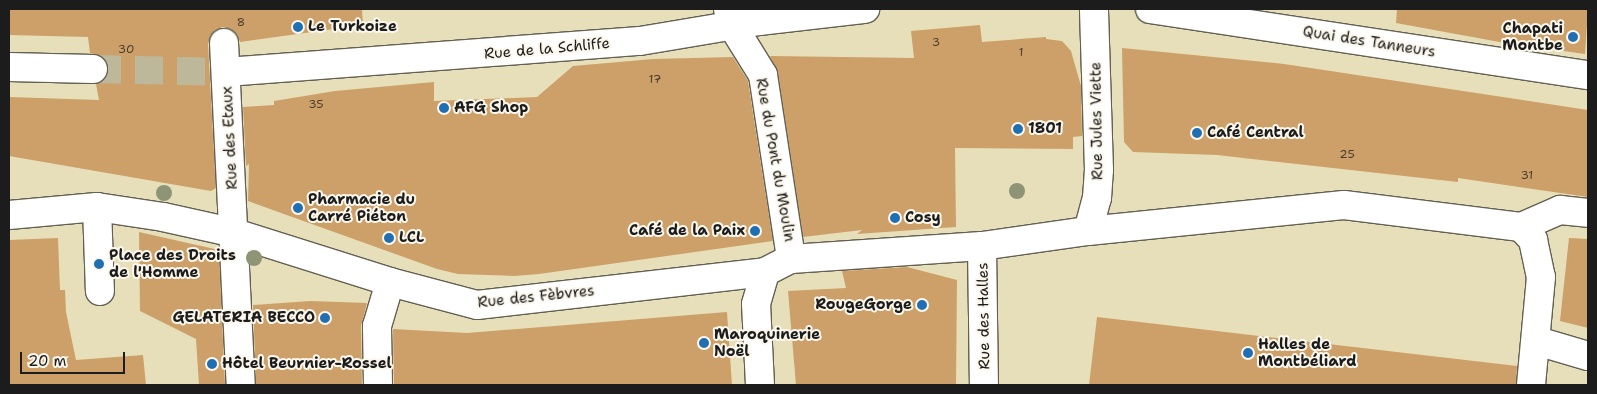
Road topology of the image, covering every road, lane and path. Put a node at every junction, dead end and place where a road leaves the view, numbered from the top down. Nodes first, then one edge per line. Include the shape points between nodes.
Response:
1 (865, 9) edge
2 (1094, 9) edge
3 (1150, 9) edge
4 (1200, 13) edge
5 (730, 17) edge
6 (224, 43) dead end
7 (9, 67) edge
8 (93, 69) tunnel mouth
9 (226, 72) junction
10 (1588, 75) edge
11 (97, 207) junction
12 (1588, 213) edge
13 (9, 214) edge
14 (1521, 227) junction
15 (1088, 231) junction
16 (235, 233) junction
17 (982, 246) junction
18 (792, 259) junction
19 (765, 272) junction
20 (390, 282) junction
21 (100, 291) dead end
22 (1536, 341) junction
23 (1588, 356) edge
24 (241, 385) edge
25 (378, 385) edge
26 (760, 385) edge
27 (984, 385) edge
28 (1531, 385) edge

1 - 5 street, Rue de la Schliffe
2 - 15 street, Rue Jules Viette via 1099,170 1097,198
3 - 4 street, Quai des Tanneurs
4 - 10 street, Quai des Tanneurs
5 - 9 street, Rue de la Schliffe via 631,42
5 - 18 street, Rue du Pont du Moulin via 763,75
6 - 9 street, Rue des Etaux
7 - 8 street
9 - 16 street, Rue des Etaux
11 - 13 street, Rue des Fèbvres
11 - 16 street, Rue des Fèbvres via 163,216
11 - 21 street
12 - 14 street via 1560,210
14 - 15 street, Rue des Fèbvres via 1344,205
14 - 22 street via 1533,240 1541,277
15 - 17 street, Rue des Fèbvres
16 - 20 street, Rue des Fèbvres
16 - 24 street, Rue des Etaux
17 - 18 street, Rue des Fèbvres
17 - 27 street, Rue des Halles
18 - 19 street, Rue des Fèbvres
19 - 20 street, Rue des Fèbvres via 476,305
19 - 26 street via 756,304
20 - 25 street via 377,326
22 - 23 street
22 - 28 street

